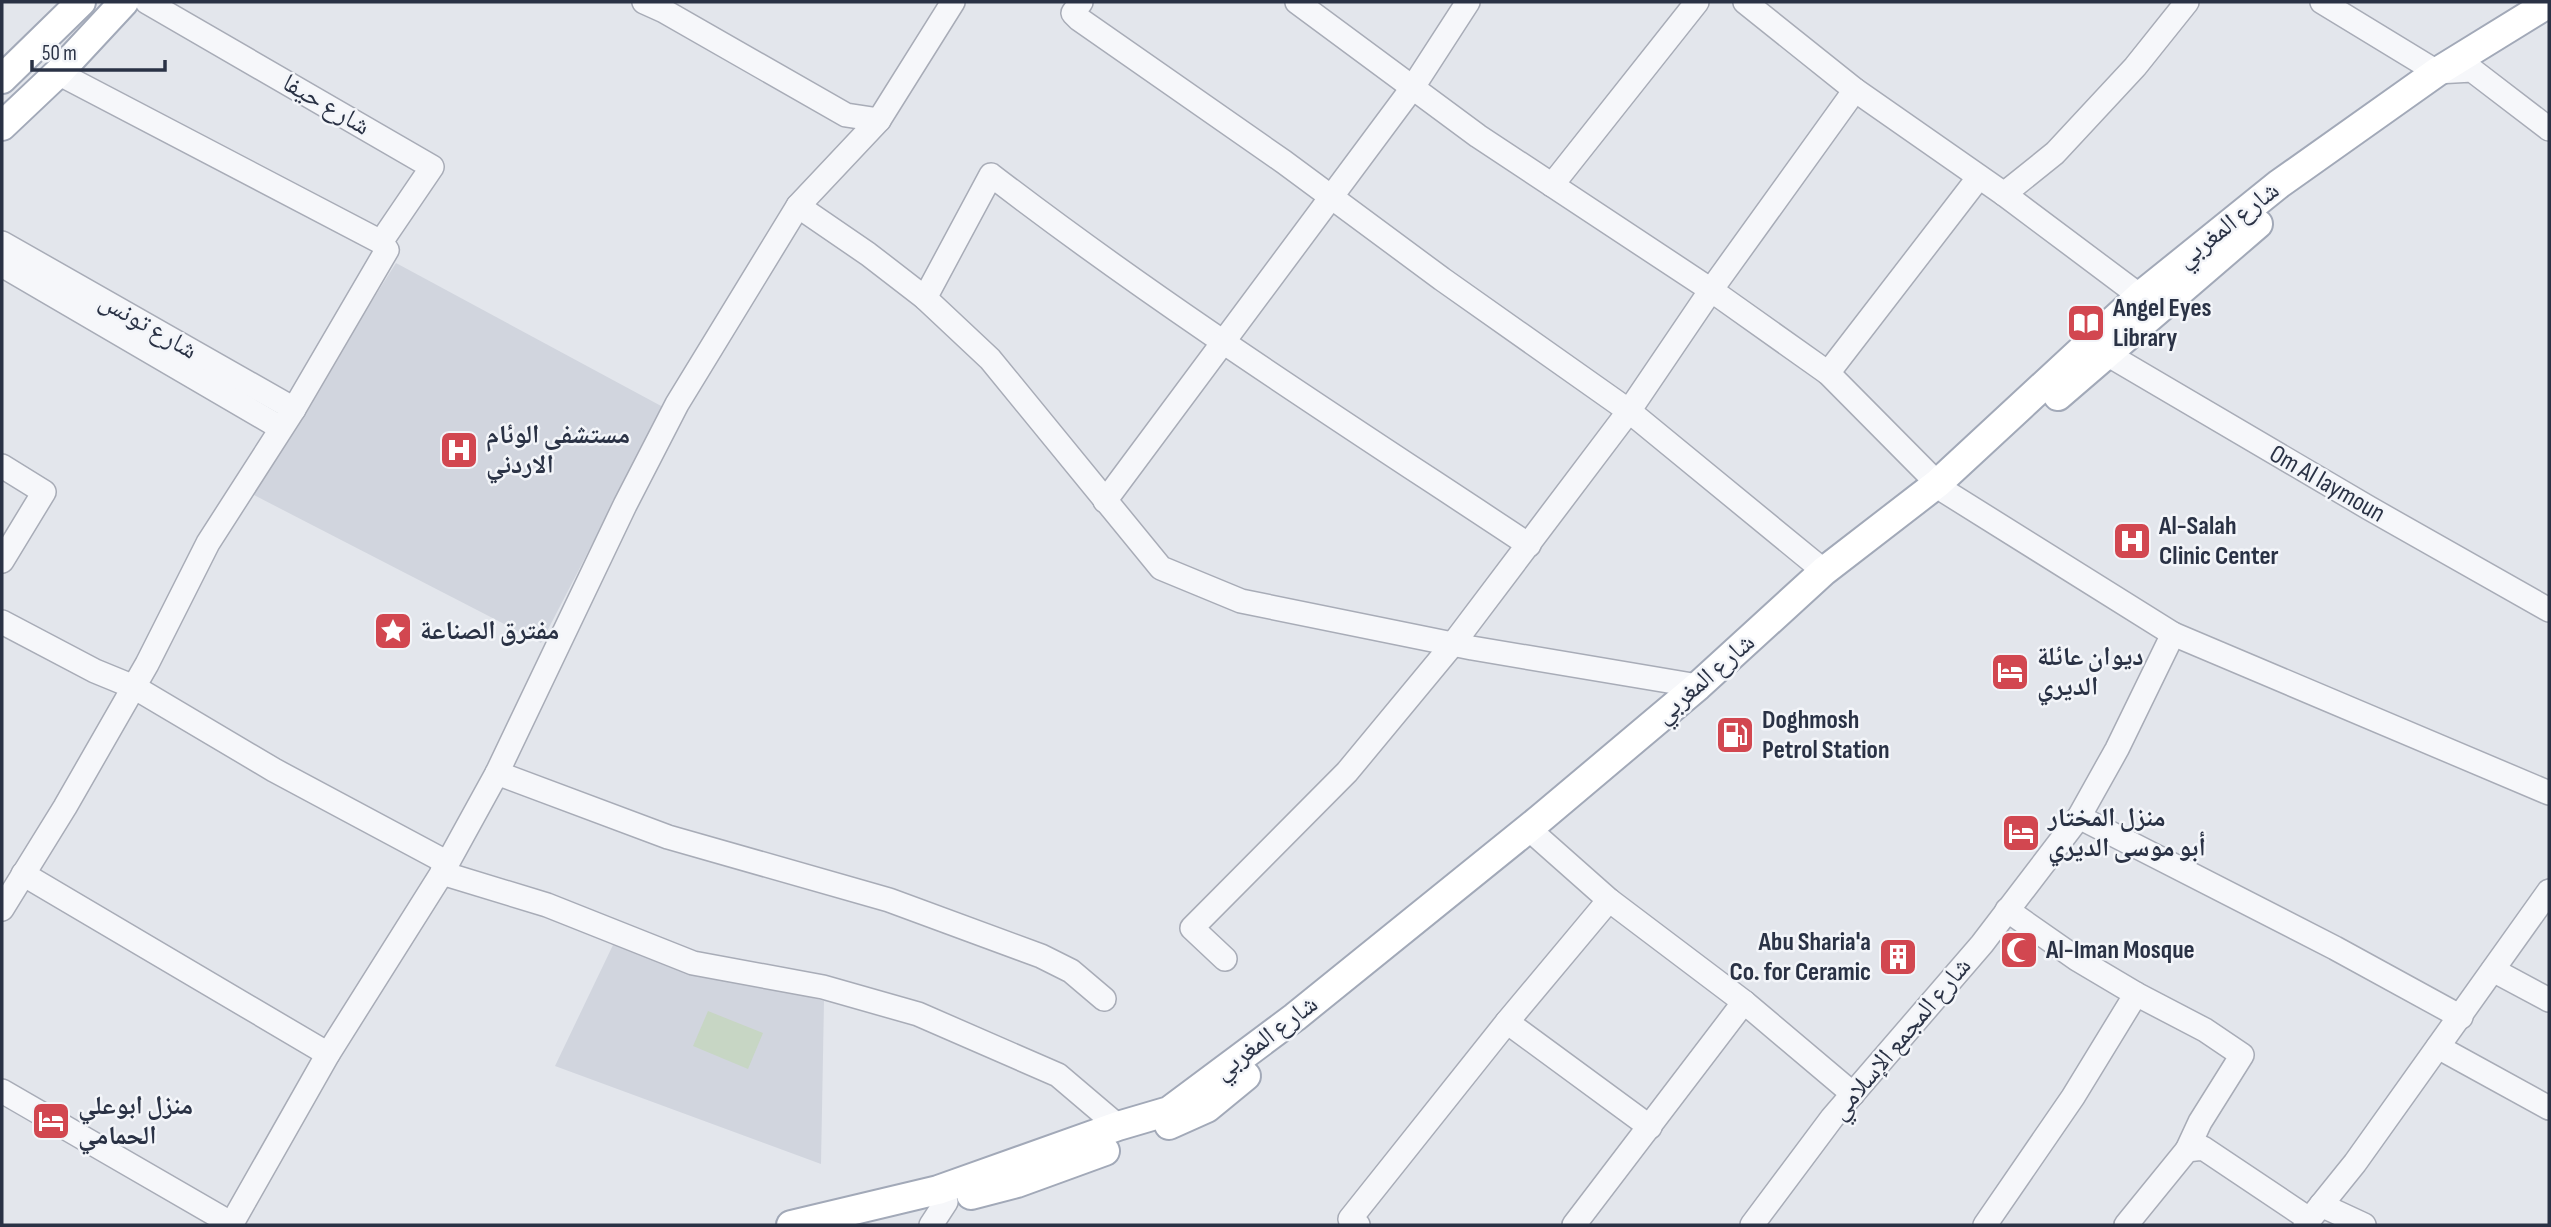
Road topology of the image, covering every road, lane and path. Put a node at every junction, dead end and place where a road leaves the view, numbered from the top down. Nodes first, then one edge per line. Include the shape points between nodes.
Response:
1 (81, 2) edge
2 (124, 2) edge
3 (147, 2) edge
4 (953, 2) edge
5 (1081, 2) edge
6 (1297, 2) edge
7 (1468, 2) edge
8 (1697, 2) edge
9 (1745, 2) edge
10 (2187, 2) edge
11 (2322, 2) edge
12 (2549, 3) edge
13 (659, 5) edge
14 (2549, 19) edge
15 (2472, 70) junction
16 (58, 72) junction
17 (2437, 72) junction
18 (2, 79) edge
19 (1413, 87) junction
20 (1855, 90) junction
21 (879, 120) junction
22 (2, 126) edge
23 (2549, 129) edge
24 (1979, 177) junction
25 (1552, 186) junction
26 (2004, 194) junction
27 (1332, 198) junction
28 (798, 206) junction
29 (381, 242) junction
30 (2, 243) edge
31 (2, 265) edge
32 (1711, 290) junction
33 (2140, 296) junction
34 (925, 299) junction
35 (1222, 342) junction
36 (2108, 354) junction
37 (1828, 373) junction
38 (1629, 411) junction
39 (288, 418) junction
40 (2, 466) edge
41 (1942, 488) junction
42 (1105, 501) junction
43 (1529, 545) junction
44 (2, 561) edge
45 (1824, 571) junction
46 (2549, 610) edge
47 (2, 622) edge
48 (2173, 634) junction
49 (1453, 644) junction
50 (1698, 686) junction
51 (134, 687) junction
52 (497, 773) junction
53 (2549, 793) edge
54 (2078, 817) junction
55 (1539, 838) junction
56 (442, 873) junction
57 (23, 874) junction
58 (2549, 891) edge
59 (1609, 900) junction
60 (2, 909) edge
61 (2007, 910) junction
62 (1225, 959) dead end
63 (2493, 970) junction
64 (2136, 994) junction
65 (1104, 999) dead end
66 (2549, 1000) edge
67 (1744, 1002) junction
68 (2460, 1017) junction
69 (1507, 1022) junction
70 (2438, 1047) junction
71 (328, 1054) junction
72 (2, 1091) edge
73 (1853, 1094) junction
74 (2549, 1108) edge
75 (1118, 1126) junction
76 (1650, 1127) junction
77 (2187, 1150) junction
78 (947, 1202) junction
79 (2312, 1217) edge
80 (232, 1225) edge
81 (791, 1225) edge
82 (853, 1225) edge
83 (931, 1225) edge
84 (1358, 1225) edge
85 (1574, 1225) edge
86 (1752, 1225) edge
87 (1985, 1225) edge
88 (2126, 1225) edge
89 (2364, 1225) edge

1 - 18 main road
2 - 16 main road
3 - 29 street, شارع حيفا via 432,167
4 - 21 street
5 - 27 street via 1073,13 1079,19
6 - 19 street
7 - 19 street
8 - 25 street
9 - 20 street
10 - 26 street via 2136,67 2064,144
11 - 17 street
12 - 17 main road, شارع المغربي
13 - 21 street via 846,115
14 - 15 main road, شارع المغربي
15 - 17 street
15 - 23 street
15 - 36 main road, شارع المغربي via 2290,196
16 - 22 main road
16 - 29 street
17 - 33 main road, شارع المغربي via 2279,184
19 - 25 street
19 - 27 street
20 - 24 street
20 - 32 street
21 - 28 street
24 - 26 street
24 - 37 street
25 - 32 street
26 - 33 street
27 - 35 street
27 - 38 street
28 - 34 street
28 - 52 street via 677,404
29 - 39 street via 387,250
30 - 39 street, شارع تونس
31 - 39 street, شارع تونس
32 - 37 street
32 - 38 street
33 - 41 main road, شارع المغربي
34 - 35 street via 991,175
34 - 42 street via 990,359
35 - 42 street
35 - 43 street
36 - 41 main road, شارع المغربي
36 - 46 street, Om Al laymoun
37 - 41 street
38 - 43 street
38 - 45 street
39 - 51 street via 208,543
40 - 44 street via 44,492
41 - 45 main road, شارع المغربي
41 - 48 street
41 - 55 main road, شارع المغربي
42 - 49 street via 1161,568 1241,601
43 - 49 street
45 - 50 main road, شارع المغربي
47 - 51 street
48 - 53 street
48 - 54 street, شارع المجمع الإسلامي
49 - 50 street
49 - 62 street via 1347,772 1192,928
50 - 75 main road, شارع المغربي via 1284,1025 1169,1111
51 - 56 street via 274,770 444,861
51 - 57 street
52 - 56 street
52 - 65 street via 668,837 889,900 1041,956 1071,971
54 - 61 street, شارع المجمع الإسلامي
54 - 68 street
55 - 59 street
55 - 78 main road, شارع المغربي via 1207,1108 1017,1183
56 - 71 street
56 - 75 street via 547,905 693,963 823,987 918,1014 1058,1075
57 - 60 street
57 - 71 street
58 - 63 street
59 - 67 street
59 - 69 street
61 - 64 street via 2077,960
61 - 73 street, شارع المجمع الإسلامي
63 - 66 street
63 - 68 street
64 - 77 street via 2242,1055
64 - 87 street via 2073,1097
67 - 73 street
67 - 76 street
68 - 70 street
69 - 76 street
69 - 84 street via 1350,1219
70 - 74 street
70 - 79 street
71 - 80 street
72 - 80 street
73 - 86 street, شارع المجمع الإسلامي
75 - 81 main road, شارع المغربي via 937,1190
76 - 85 street
77 - 79 street via 2203,1148
77 - 88 street
78 - 82 main road, شارع المغربي
78 - 83 street
79 - 89 street

